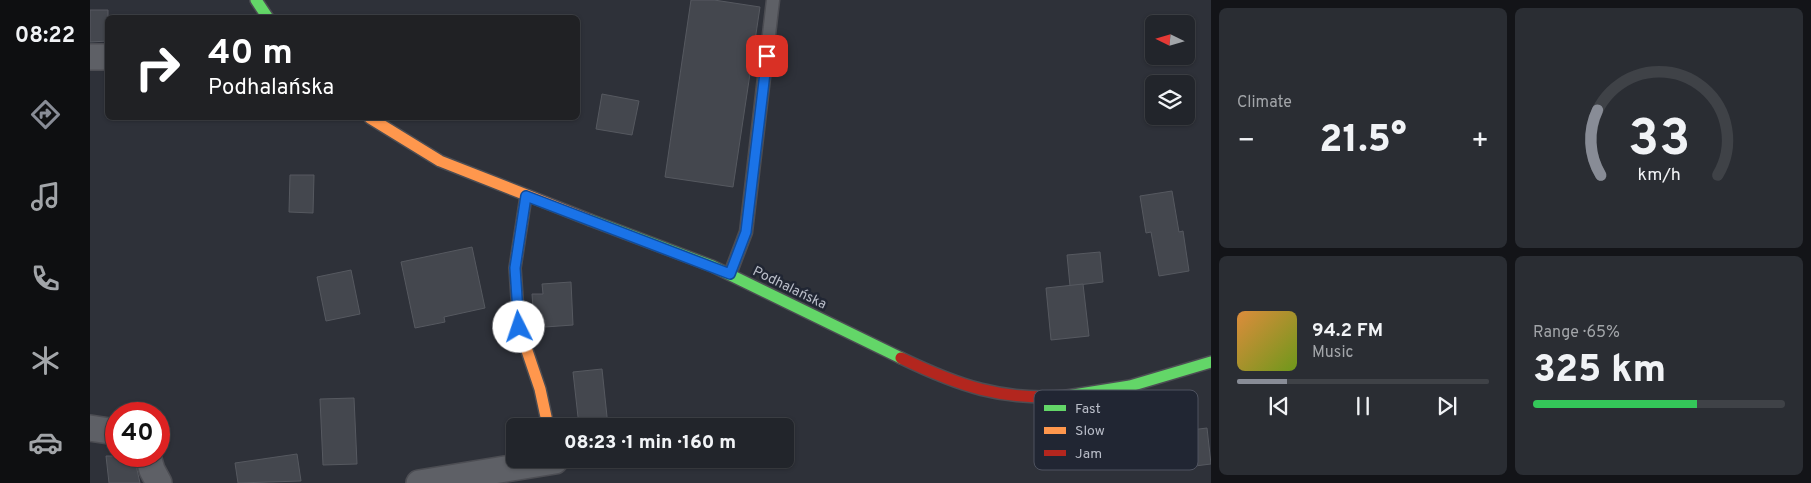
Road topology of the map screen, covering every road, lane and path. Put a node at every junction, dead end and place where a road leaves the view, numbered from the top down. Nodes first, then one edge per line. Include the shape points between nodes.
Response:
1 (773, 0) edge
2 (90, 57) edge
3 (105, 57) edge
4 (373, 120) edge
5 (526, 196) junction
6 (730, 274) junction
7 (1211, 362) edge
8 (1106, 390) edge
9 (1034, 397) edge
10 (546, 418) edge
11 (90, 428) edge
12 (105, 430) edge
13 (151, 467) edge
14 (556, 468) edge
15 (159, 483) edge
16 (419, 483) edge

1 - 6 lane via 746,232
2 - 3 street
4 - 5 street, Podhalańska via 440,161
5 - 6 street, Podhalańska
5 - 10 street via 515,268 519,327
6 - 9 street, Podhalańska via 959,384 986,392
7 - 8 street, Podhalańska
11 - 12 street
13 - 15 street
14 - 16 street

